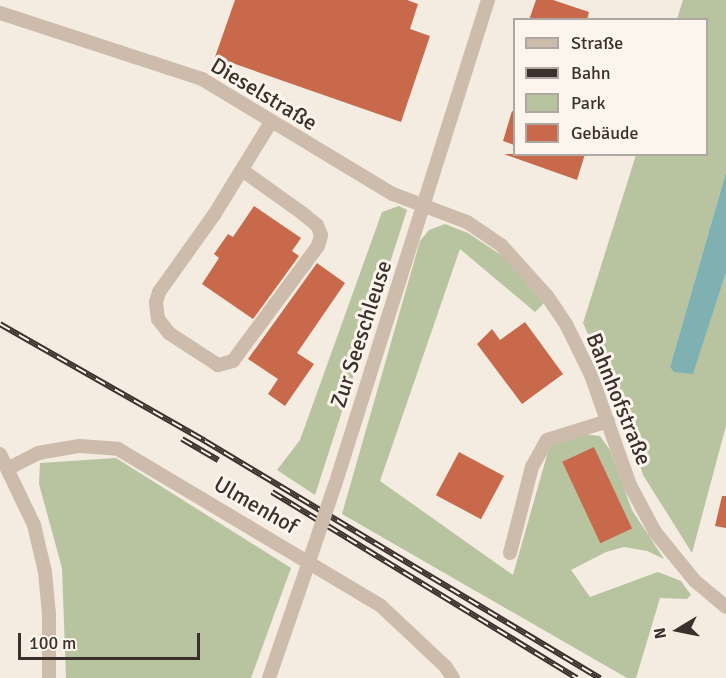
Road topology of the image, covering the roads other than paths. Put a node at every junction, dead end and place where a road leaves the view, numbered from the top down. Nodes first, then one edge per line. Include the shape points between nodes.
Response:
1 (488, 0) edge
2 (2, 12) edge
3 (271, 122) junction
4 (242, 170) junction
5 (425, 206) junction
6 (608, 421) junction
7 (0, 454) edge
8 (9, 468) junction
9 (510, 553) dead end
10 (726, 607) edge
11 (49, 678) edge
12 (269, 678) edge
13 (453, 678) edge

1 - 5 street, Zur Seeschleuse
2 - 3 street, Dieselstraße via 202,79
3 - 4 street
3 - 5 street, Dieselstraße via 393,194
4 - 4 street via 156,302 158,319 169,333 218,365 234,362 318,246 321,235 317,225
5 - 6 street, Bahnhofstraße via 466,222 501,245 531,277 566,324
5 - 12 street, Zur Seeschleuse, bridge
6 - 9 street via 547,440 532,467
6 - 10 street, Bahnhofstraße via 630,485 654,532 688,574
7 - 8 street
8 - 11 street via 34,525 45,572
8 - 13 street, Ulmenhof via 38,453 79,446 118,449 381,606

